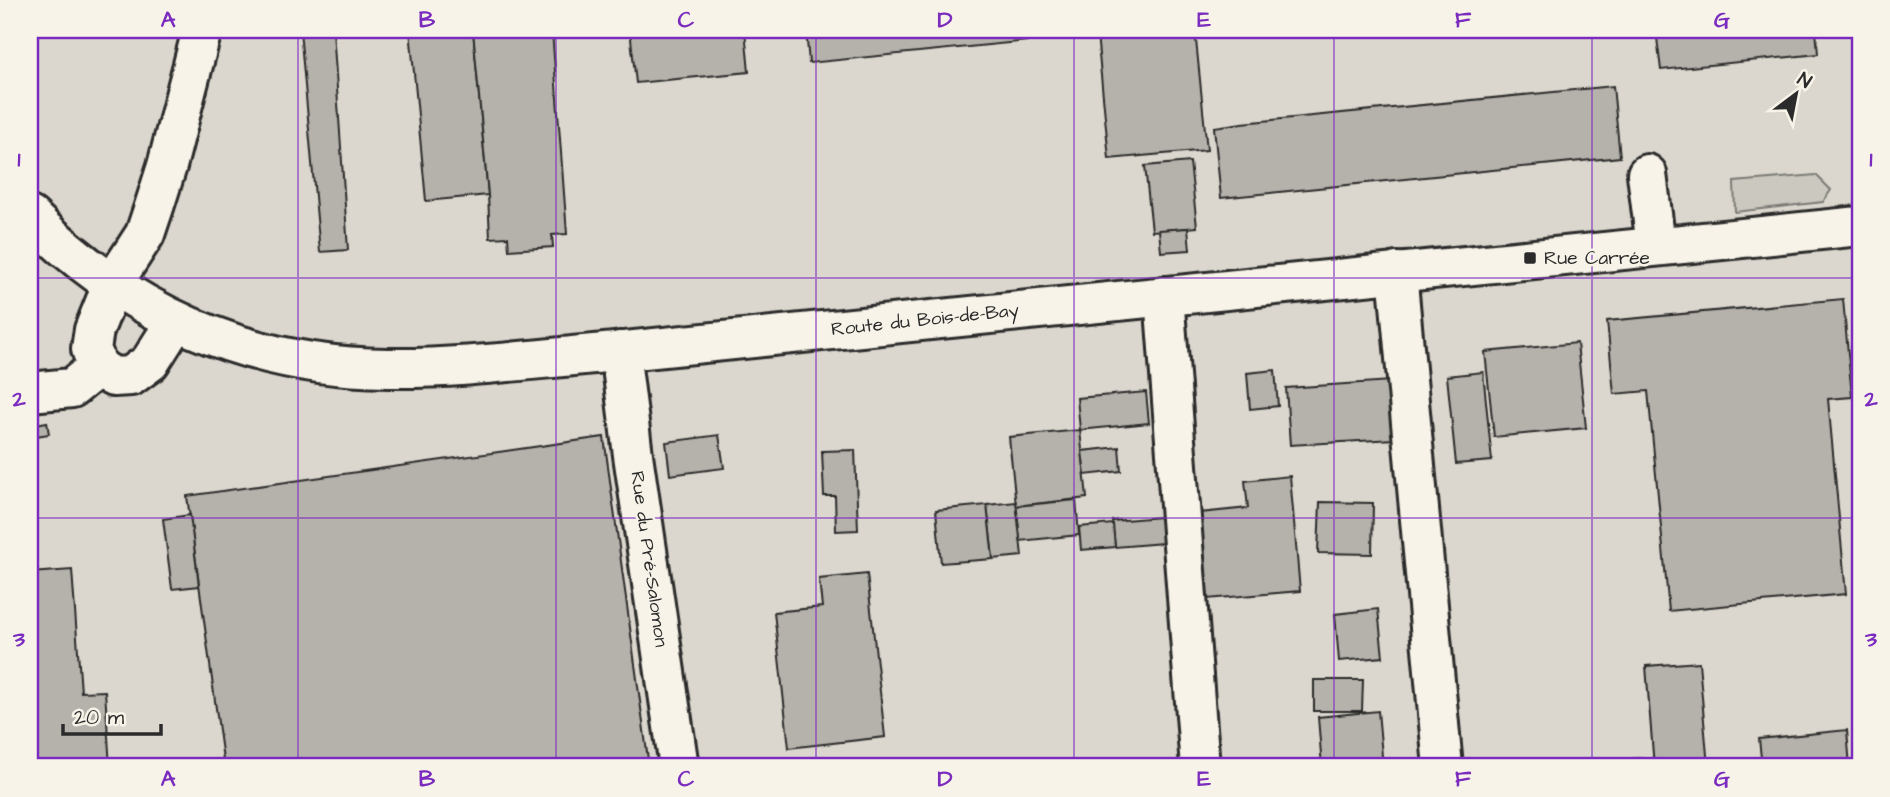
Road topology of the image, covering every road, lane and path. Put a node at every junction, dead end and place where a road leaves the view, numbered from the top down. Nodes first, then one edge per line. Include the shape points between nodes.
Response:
1 (202, 30) edge
2 (1647, 174) dead end
3 (30, 216) edge
4 (1860, 226) edge
5 (1656, 246) junction
6 (1397, 272) junction
7 (112, 285) junction
8 (1164, 296) junction
9 (176, 321) junction
10 (620, 351) junction
11 (99, 367) junction
12 (30, 392) edge
13 (679, 767) edge
14 (1200, 767) edge
15 (1443, 767) edge

1 - 7 main road via 145,234
2 - 5 main road
3 - 7 main road, Route du Bois-de-Bay
4 - 5 main road, Route du Bois-de-Bay
5 - 6 main road, Route du Bois-de-Bay
6 - 8 main road, Route du Bois-de-Bay
6 - 15 main road
7 - 9 main road, Route du Bois-de-Bay
7 - 11 main road via 94,330 91,349
8 - 10 main road, Route du Bois-de-Bay
8 - 14 main road
9 - 10 main road, Route du Bois-de-Bay via 258,351 352,366 480,365
9 - 11 main road via 150,362 131,376 113,377
10 - 13 main road, Rue du Pré-Salomon
11 - 12 main road via 72,388

